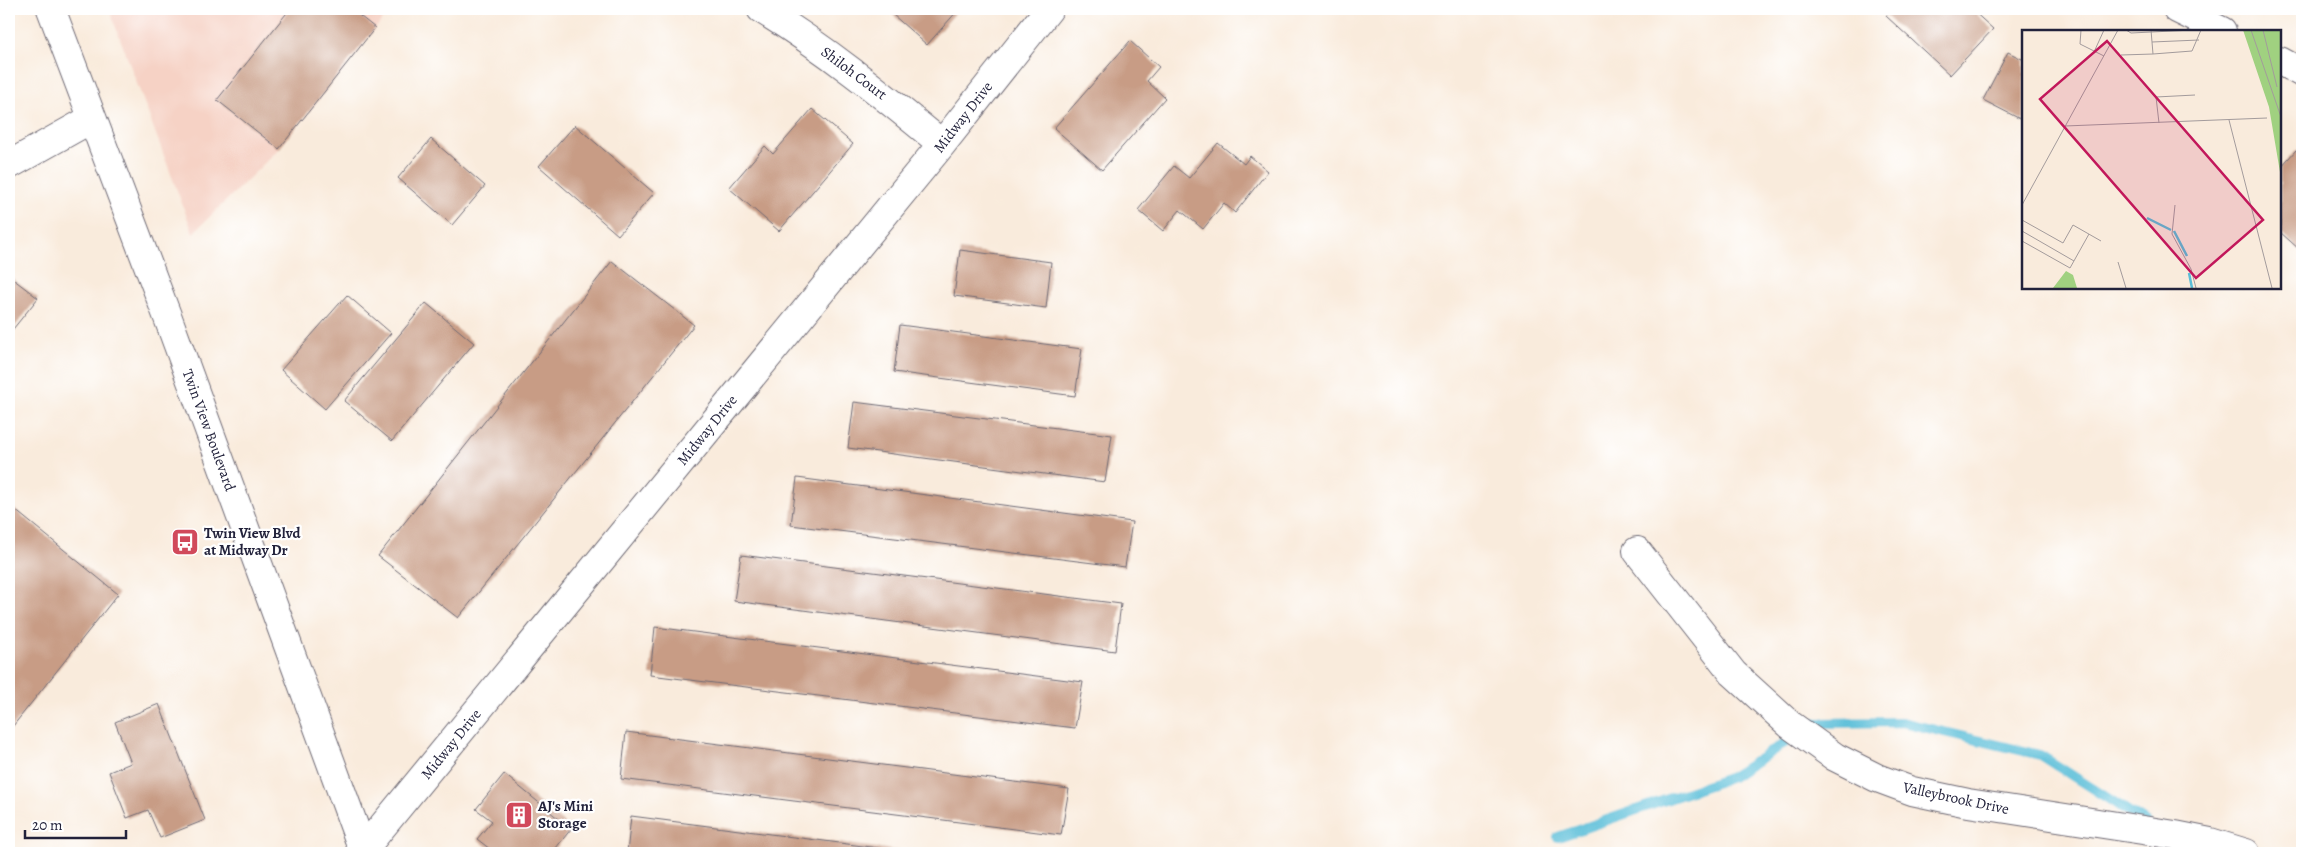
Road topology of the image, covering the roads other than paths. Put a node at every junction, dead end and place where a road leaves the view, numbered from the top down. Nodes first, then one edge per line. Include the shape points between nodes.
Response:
1 (51, 9) edge
2 (761, 9) edge
3 (1049, 9) edge
4 (2176, 9) edge
5 (2220, 30) edge
6 (2281, 62) edge
7 (2302, 73) edge
8 (91, 119) junction
9 (942, 144) junction
10 (9, 164) edge
11 (1637, 551) dead end
12 (364, 852) edge
13 (2246, 853) edge

1 - 8 street, Twin View Boulevard
2 - 9 street, Shiloh Court via 798,31
3 - 9 street, Midway Drive
4 - 5 street
6 - 7 street
8 - 10 street
8 - 12 street, Twin View Boulevard via 168,318
9 - 12 street, Midway Drive
11 - 13 street, Valleybrook Drive via 1733,672 1789,724 1843,761 1877,778 1912,791 1968,804 2193,838

